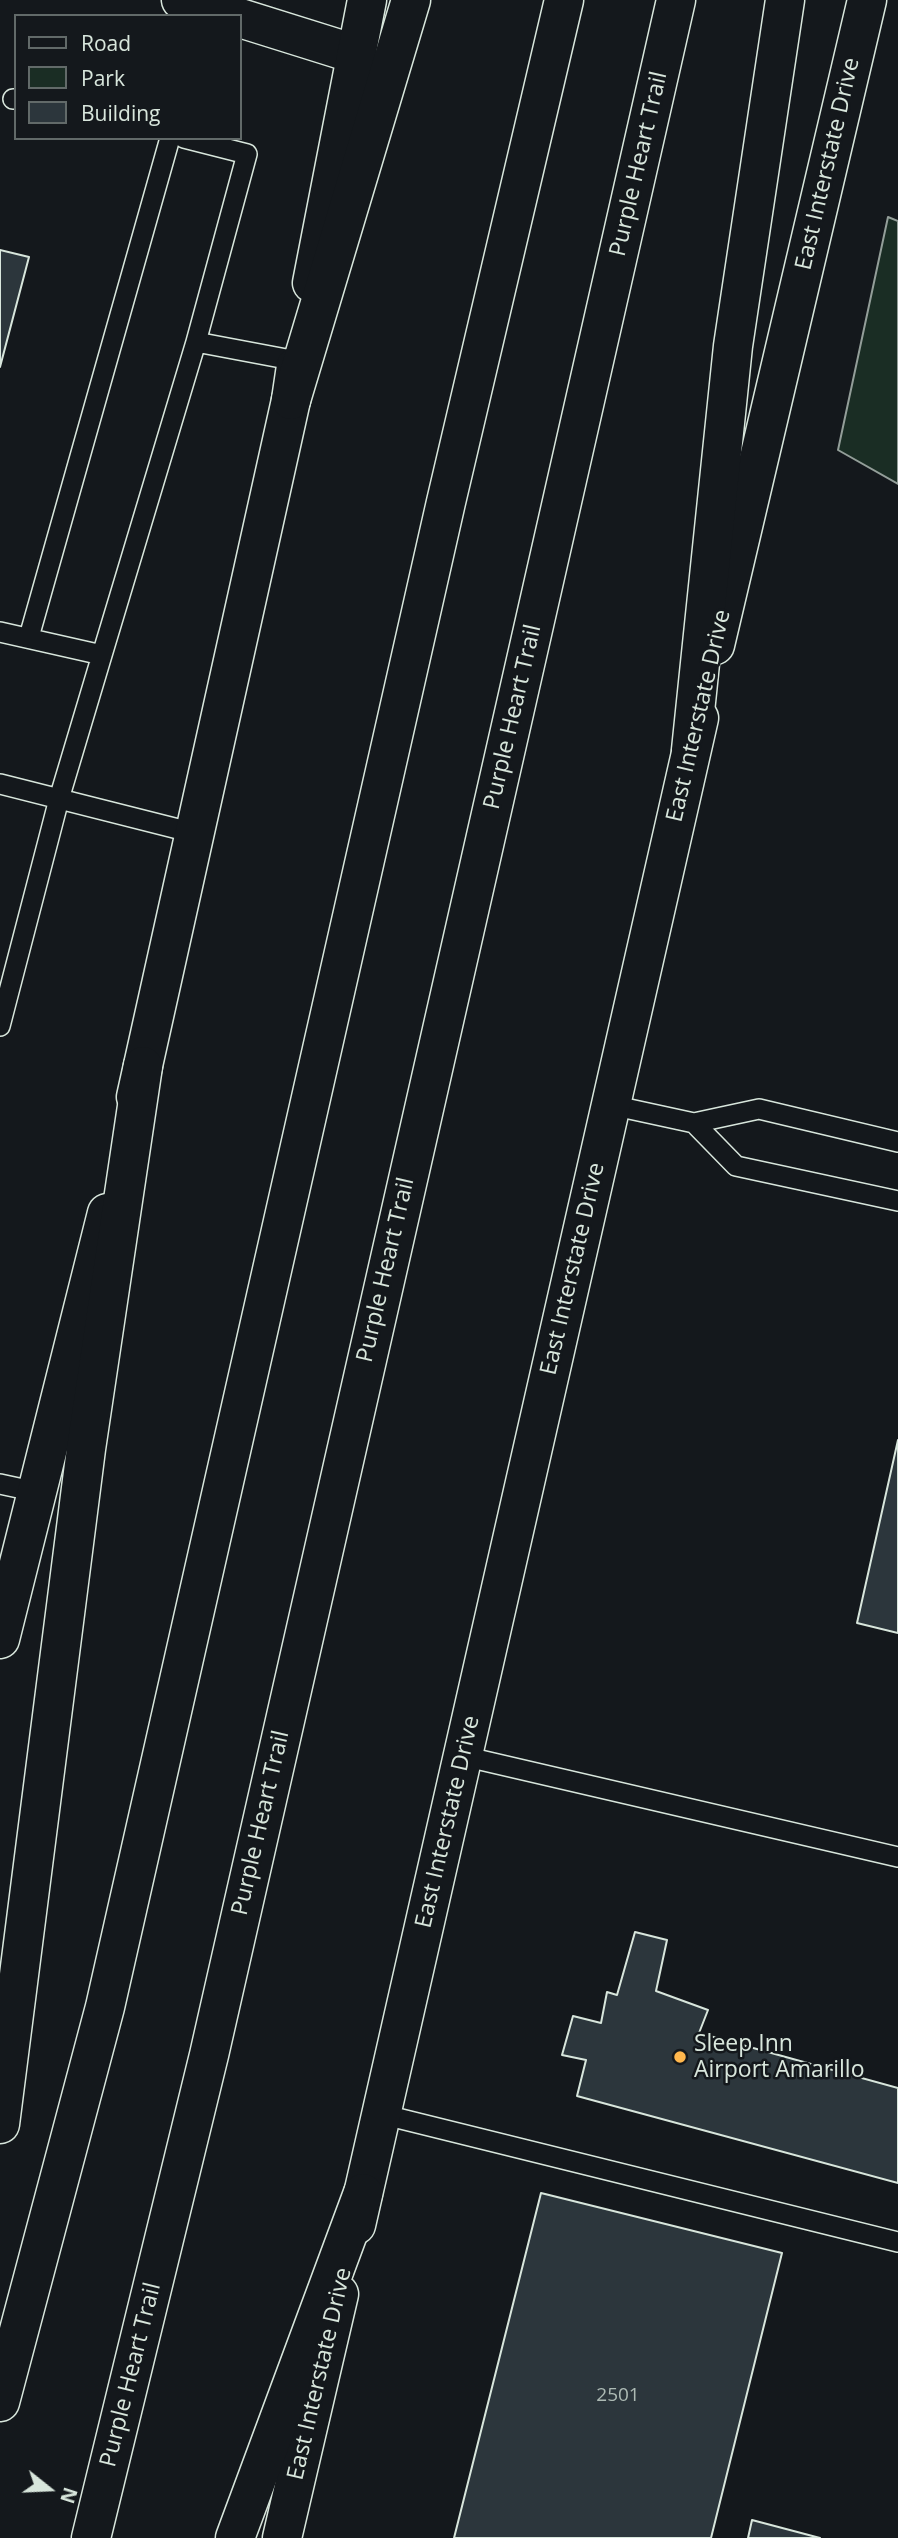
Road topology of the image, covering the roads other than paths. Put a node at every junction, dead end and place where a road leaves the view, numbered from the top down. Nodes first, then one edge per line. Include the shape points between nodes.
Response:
1 (367, 0) edge
2 (411, 0) edge
3 (564, 0) edge
4 (676, 0) edge
5 (785, 0) edge
6 (867, 0) edge
7 (242, 20) edge
8 (355, 54) junction
9 (169, 140) edge
10 (192, 140) edge
11 (197, 342) junction
12 (297, 361) junction
13 (291, 400) junction
14 (0, 632) edge
15 (29, 637) junction
16 (102, 655) junction
17 (691, 750) junction
18 (0, 784) edge
19 (59, 799) junction
20 (194, 833) junction
21 (0, 1026) edge
22 (143, 1066) junction
23 (611, 1105) junction
24 (694, 1123) junction
25 (898, 1142) edge
26 (898, 1201) edge
27 (0, 1484) edge
28 (37, 1492) junction
29 (2, 1619) edge
30 (463, 1756) junction
31 (898, 1857) edge
32 (381, 2114) junction
33 (0, 2124) edge
34 (363, 2193) junction
35 (898, 2242) edge
36 (0, 2402) edge
37 (91, 2538) edge
38 (235, 2538) edge
39 (282, 2538) edge

1 - 8 main road
2 - 13 main road
3 - 36 main road via 104,2007
4 - 37 main road, Purple Heart Trail via 209,2056
5 - 17 main road via 733,346
6 - 17 main road, East Interstate Drive
7 - 8 main road
8 - 12 main road
9 - 15 lane
10 - 11 lane via 247,153
11 - 12 lane
11 - 16 lane
12 - 13 main road
13 - 20 main road
14 - 15 lane
15 - 16 lane
16 - 19 lane
17 - 23 main road, East Interstate Drive
18 - 19 lane
19 - 20 lane
19 - 21 lane
20 - 22 main road
22 - 28 main road
22 - 33 main road via 86,1449
23 - 24 lane
23 - 30 main road, East Interstate Drive
24 - 25 lane via 759,1109
24 - 26 lane via 736,1166
27 - 28 lane
28 - 29 main road
30 - 31 lane
30 - 32 main road, East Interstate Drive
32 - 34 main road, East Interstate Drive
32 - 35 lane
34 - 38 main road
34 - 39 main road, East Interstate Drive

